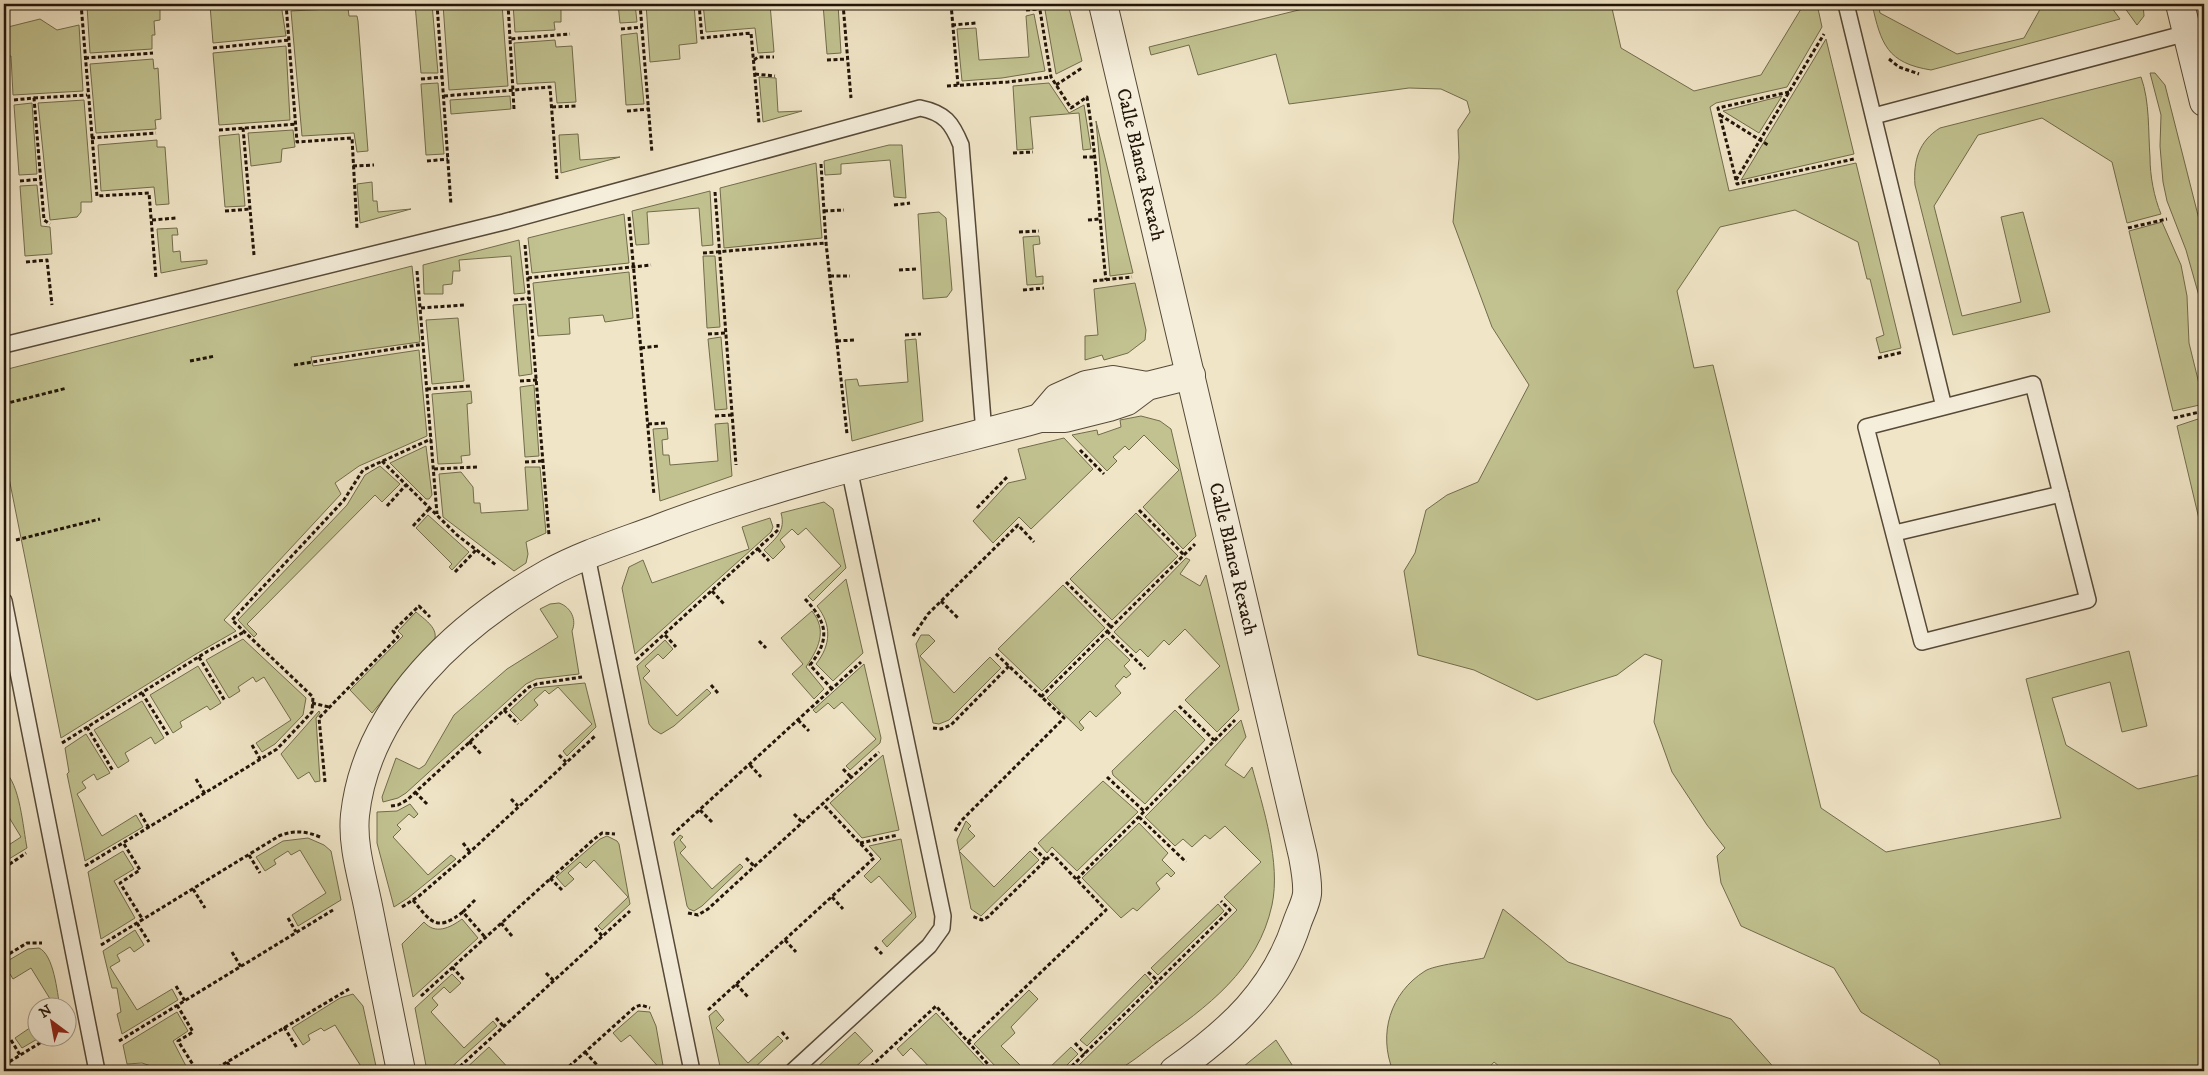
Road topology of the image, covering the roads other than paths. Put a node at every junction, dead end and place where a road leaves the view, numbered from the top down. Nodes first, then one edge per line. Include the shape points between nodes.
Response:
1 (1103, 4) edge
2 (1846, 4) edge
3 (2180, 4) edge
4 (2187, 33) junction
5 (2204, 102) edge
6 (1874, 116) junction
7 (4, 345) edge
8 (1191, 375) junction
9 (1944, 407) junction
10 (984, 432) junction
11 (849, 468) junction
12 (2061, 494) junction
13 (1895, 533) junction
14 (587, 556) junction
15 (4, 601) edge
16 (97, 1071) edge
17 (402, 1071) edge
18 (692, 1071) edge
19 (793, 1071) edge
20 (1174, 1071) edge

1 - 8 street, Calle Blanca Rexach
2 - 6 lane
3 - 4 street
4 - 5 street
4 - 6 lane
6 - 9 lane
7 - 10 lane via 504,222 920,108 943,117 961,145
8 - 10 street via 1147,386 1113,380 1086,385 1058,398 1040,418
8 - 20 street, Calle Blanca Rexach via 1304,856 1307,894 1291,942 1264,990 1206,1048
9 - 12 lane via 2032,384
9 - 13 lane via 1866,427
10 - 11 street
11 - 14 street via 735,501
11 - 19 lane via 943,916 942,928 929,946
12 - 13 lane
12 - 13 lane via 2088,600 1922,642
14 - 17 street via 527,586 482,618 437,657 391,714 372,753 358,794 355,839
14 - 18 lane
15 - 16 lane

